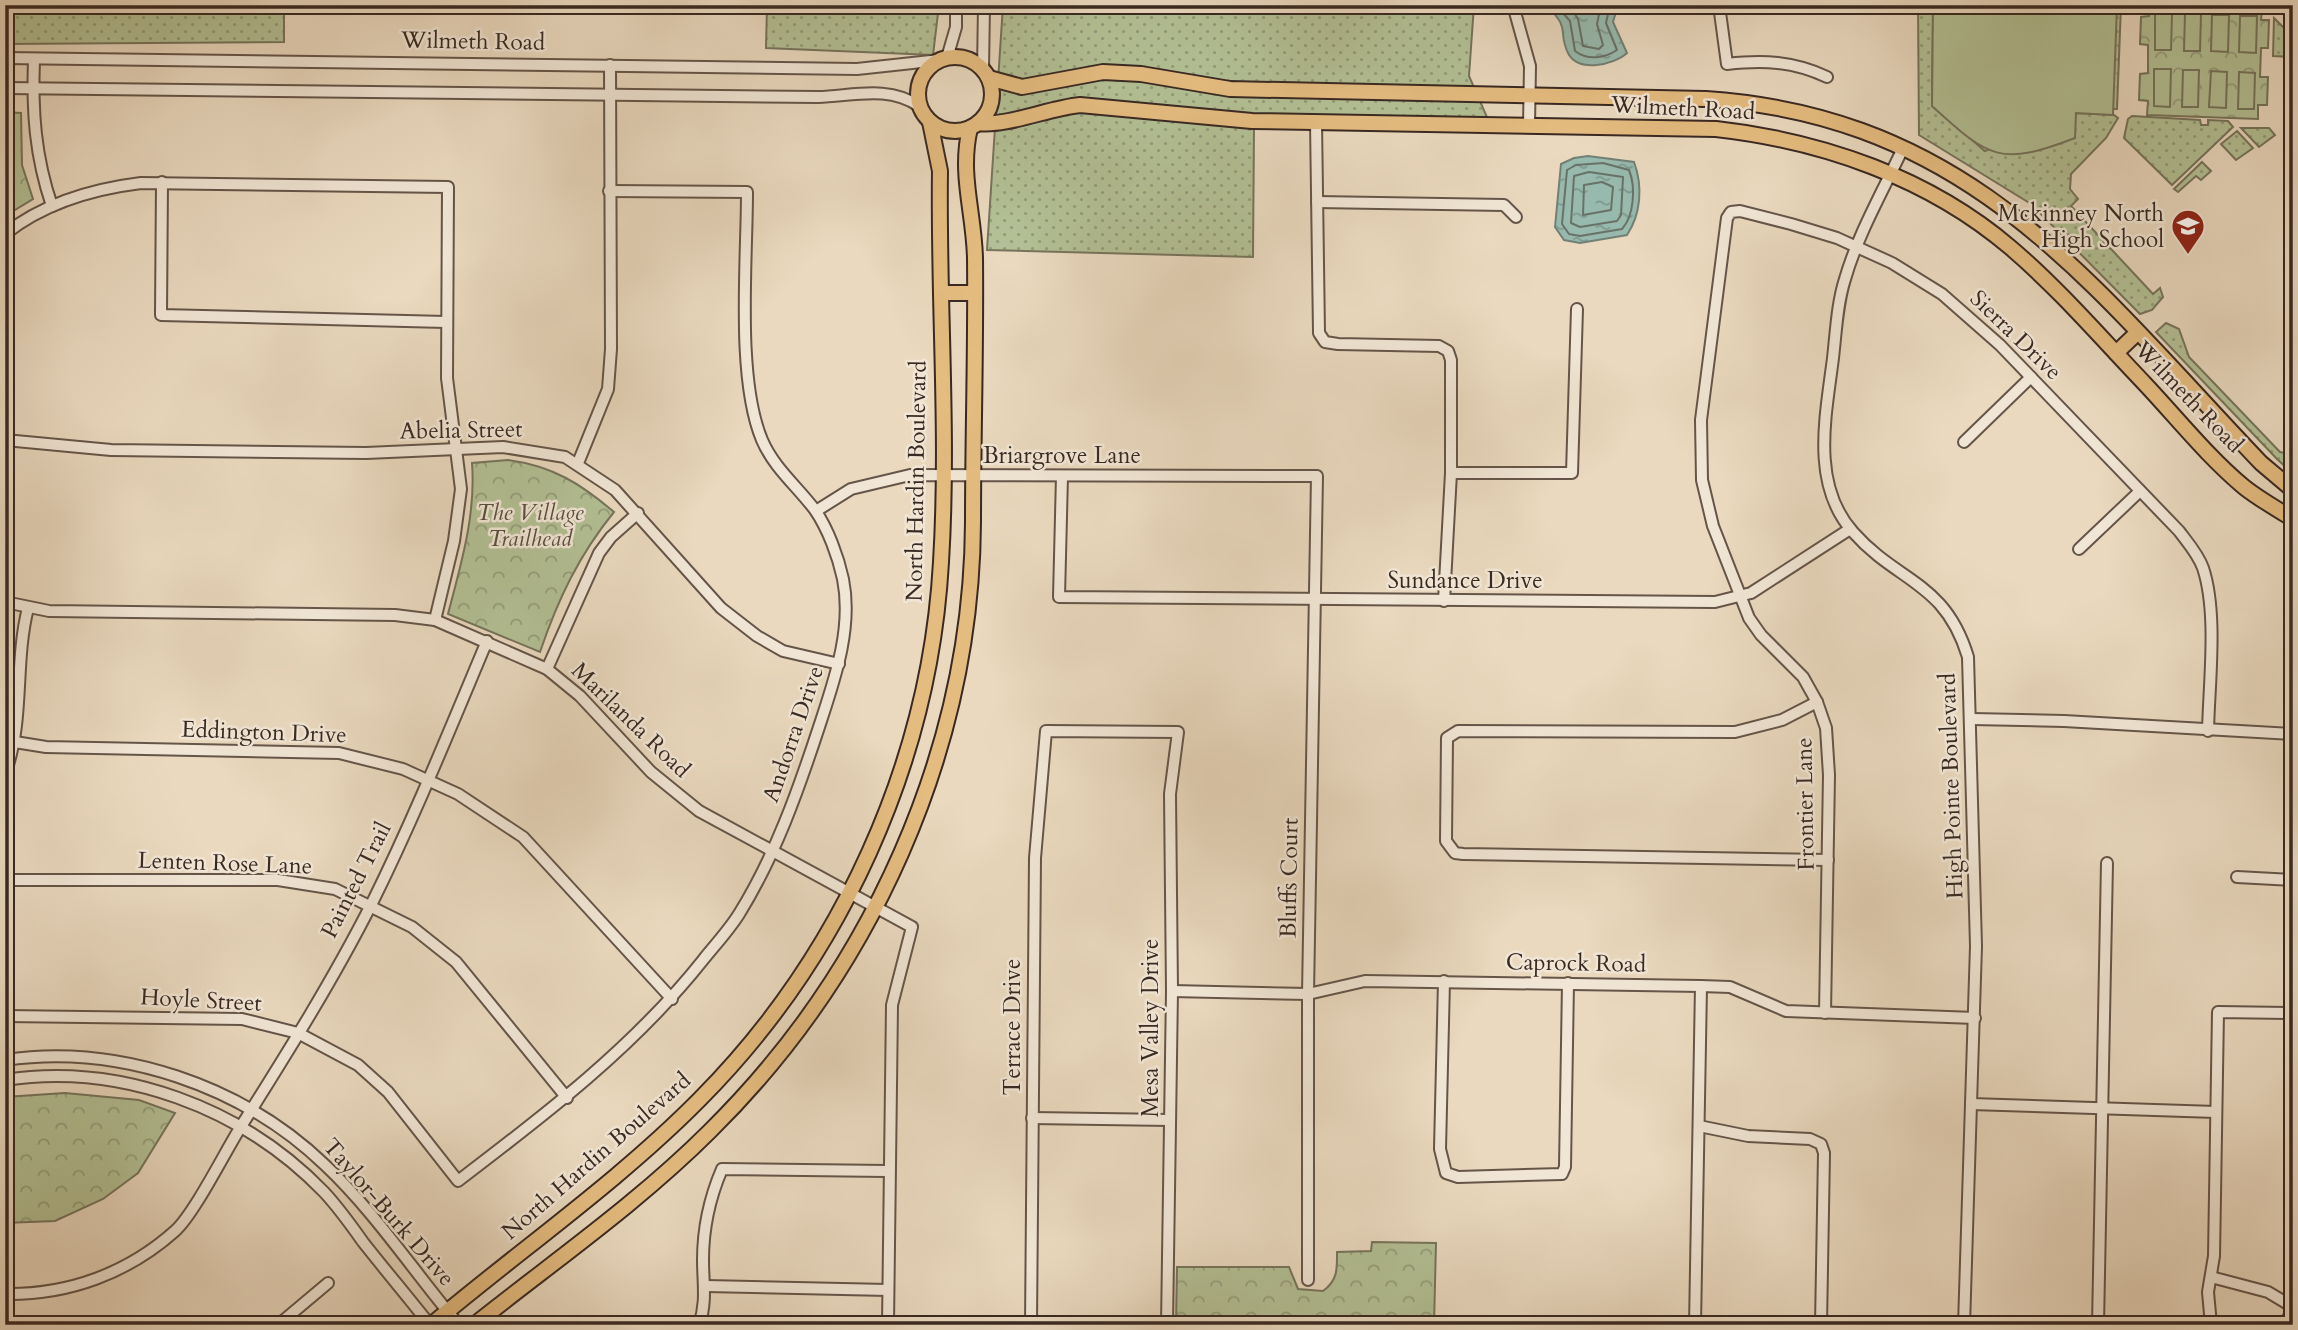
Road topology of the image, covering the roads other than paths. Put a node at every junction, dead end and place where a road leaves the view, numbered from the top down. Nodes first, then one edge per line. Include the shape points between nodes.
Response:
1 (956, 5) edge
2 (984, 5) edge
3 (1513, 5) edge
4 (1719, 5) edge
5 (5, 58) edge
6 (34, 58) junction
7 (943, 59) junction
8 (610, 65) junction
9 (986, 74) junction
10 (1827, 77) dead end
11 (5, 88) edge
12 (33, 88) junction
13 (610, 95) junction
14 (1530, 95) junction
15 (919, 106) junction
16 (930, 122) junction
17 (1316, 122) junction
18 (1529, 125) junction
19 (974, 126) junction
20 (1903, 148) junction
21 (1891, 174) junction
22 (162, 182) junction
23 (610, 191) junction
24 (1317, 202) junction
25 (52, 206) junction
26 (1731, 212) joint
27 (1516, 218) dead end
28 (5, 234) edge
29 (1857, 247) junction
30 (941, 293) junction
31 (974, 293) junction
32 (1577, 309) dead end
33 (446, 322) junction
34 (2137, 333) junction
35 (2116, 353) junction
36 (2031, 377) junction
37 (5, 440) edge
38 (1964, 442) dead end
39 (457, 449) junction
40 (578, 463) junction
41 (1451, 472) junction
42 (943, 476) junction
43 (973, 476) junction
44 (1062, 477) junction
45 (1317, 477) joint
46 (2293, 489) edge
47 (2140, 491) junction
48 (816, 511) junction
49 (638, 513) junction
50 (2293, 519) edge
51 (1850, 529) junction
52 (2079, 549) dead end
53 (1739, 597) junction
54 (1314, 600) junction
55 (1444, 601) junction
56 (5, 602) edge
57 (28, 608) junction
58 (435, 620) junction
59 (487, 641) junction
60 (839, 664) junction
61 (547, 669) junction
62 (1817, 702) junction
63 (1972, 719) junction
64 (1046, 731) joint
65 (2208, 731) junction
66 (2293, 734) edge
67 (15, 742) junction
68 (5, 774) edge
69 (429, 779) junction
70 (772, 852) junction
71 (1828, 860) junction
72 (2107, 863) dead end
73 (2237, 877) dead end
74 (5, 880) edge
75 (2293, 880) edge
76 (851, 892) junction
77 (371, 904) junction
78 (876, 906) junction
79 (1444, 981) junction
80 (1568, 984) junction
81 (1701, 986) junction
82 (1172, 991) junction
83 (1308, 994) junction
84 (672, 999) junction
85 (1825, 1013) junction
86 (2293, 1013) edge
87 (5, 1016) edge
88 (1975, 1018) junction
89 (298, 1033) junction
90 (5, 1060) edge
91 (5, 1080) edge
92 (567, 1098) junction
93 (1970, 1104) junction
94 (2103, 1108) junction
95 (252, 1110) junction
96 (2216, 1112) junction
97 (1032, 1118) junction
98 (1170, 1120) junction
99 (1699, 1126) junction
100 (241, 1127) junction
101 (887, 1171) junction
102 (458, 1181) joint
103 (2211, 1278) junction
104 (1308, 1280) dead end
105 (328, 1283) dead end
106 (706, 1286) junction
107 (888, 1290) junction
108 (5, 1294) edge
109 (2293, 1308) edge
110 (447, 1311) junction
111 (278, 1325) edge
112 (431, 1325) edge
113 (459, 1325) edge
114 (474, 1325) edge
115 (699, 1325) edge
116 (888, 1325) edge
117 (1031, 1325) edge
118 (1167, 1325) edge
119 (1695, 1325) edge
120 (1821, 1325) edge
121 (1964, 1325) edge
122 (2098, 1325) edge
123 (2211, 1325) edge
124 (2285, 1325) edge

1 - 7 street via 956,27
2 - 9 street
3 - 14 street via 1530,66
4 - 10 street via 1727,64 1780,62
5 - 6 street, Wilmeth Road
6 - 8 street, Wilmeth Road
6 - 12 street
7 - 8 street, Wilmeth Road via 857,69
7 - 9 main road via 965,58
7 - 15 main road via 929,66 920,79
8 - 13 street
9 - 14 main road, Wilmeth Road via 1022,87 1121,72 1230,89
9 - 19 main road via 992,101
11 - 12 street
12 - 13 street
12 - 25 street via 36,143
13 - 15 street via 889,93
13 - 23 street
14 - 18 street
14 - 20 main road, Wilmeth Road via 1744,102 1815,116
15 - 16 main road
16 - 19 main road via 951,131
16 - 30 main road, North Hardin Boulevard via 940,171
17 - 18 main road, Wilmeth Road
17 - 19 main road, Wilmeth Road via 1215,119 1080,105
17 - 24 street
18 - 21 main road, Wilmeth Road via 1742,132 1818,148
19 - 31 main road via 963,161 973,226
20 - 21 street, High Pointe Boulevard
20 - 34 main road, Wilmeth Road via 1969,182 2024,222 2081,272
21 - 29 street, High Pointe Boulevard
21 - 35 main road, Wilmeth Road via 1952,206 2010,247
22 - 25 street via 100,188
22 - 33 street via 161,316
22 - 33 street via 448,187
23 - 40 street via 608,388
23 - 48 street, Andorra Drive via 747,192 747,369 752,406 773,460
24 - 27 street via 1504,205
24 - 41 street via 1319,333 1325,342 1439,346 1448,351
25 - 28 street
26 - 29 street, Sierra Drive via 1791,223
26 - 53 street, Frontier Lane via 1701,421 1702,480
29 - 36 street, Sierra Drive via 1942,294
29 - 51 street, High Pointe Boulevard via 1839,302 1823,449 1832,492
30 - 31 main road
30 - 42 main road, North Hardin Boulevard
31 - 43 main road
32 - 41 street via 1572,473
33 - 39 street
34 - 35 main road
34 - 46 main road, Wilmeth Road via 2261,463
35 - 50 main road, Wilmeth Road via 2245,487
36 - 38 street
36 - 47 street, Sierra Drive
37 - 39 street, Abelia Street via 111,450 366,453
39 - 40 street, Abelia Street via 531,449
39 - 58 street via 461,489
40 - 49 street, Abelia Street
41 - 55 street
42 - 43 street, Briargrove Lane
42 - 48 street, Briargrove Lane via 881,480 851,489
42 - 76 main road, North Hardin Boulevard via 940,582 921,700 893,793
43 - 44 street, Briargrove Lane
43 - 78 main road via 969,594 951,702 922,800
44 - 45 street, Briargrove Lane
44 - 54 street, Sundance Drive via 1059,597
45 - 54 street, Bluffs Court
47 - 52 street
47 - 65 street, Sierra Drive via 2191,545 2202,565 2209,616
48 - 60 street, Andorra Drive via 844,582
49 - 60 street, Abelia Street via 720,608 757,636 783,651
49 - 61 street via 599,553
51 - 53 street, Sundance Drive
51 - 63 street, High Pointe Boulevard via 1931,593 1952,618 1968,657
53 - 55 street, Sundance Drive via 1698,603
53 - 62 street, Frontier Lane via 1755,628 1803,677
54 - 55 street, Sundance Drive
54 - 83 street, Bluffs Court
56 - 57 street, Marilanda Road
57 - 58 street, Marilanda Road via 395,615
57 - 67 street
58 - 59 street, Marilanda Road
59 - 61 street, Marilanda Road
59 - 69 street, Painted Trail
60 - 70 street, Andorra Drive via 797,793
61 - 70 street, Marilanda Road via 680,796
62 - 71 street, Frontier Lane via 1829,750
62 - 71 street via 1782,720 1735,732 1466,730 1452,734 1447,738 1446,841 1455,853
63 - 65 street
63 - 88 street, High Pointe Boulevard
64 - 82 street, Mesa Valley Drive via 1178,732 1170,794
64 - 97 street, Terrace Drive via 1035,858
65 - 66 street
67 - 68 street
67 - 69 street, Eddington Drive via 46,747 340,753
69 - 77 street, Painted Trail
69 - 84 street, Eddington Drive via 523,837
70 - 76 street, Marilanda Road
70 - 84 street, Andorra Drive via 739,915
71 - 85 street, Frontier Lane
72 - 94 street
73 - 75 street
74 - 77 street, Lenten Rose Lane via 304,882
76 - 78 street, Marilanda Road
76 - 110 main road, North Hardin Boulevard via 785,998 700,1100 646,1150
77 - 89 street, Painted Trail
77 - 92 street, Lenten Rose Lane via 412,927 456,962
78 - 101 street, Marilanda Road via 912,927 892,1005
78 - 114 main road via 806,1020 710,1132 641,1193
79 - 80 street, Caprock Road
79 - 80 street via 1440,1149 1443,1168 1458,1177 1562,1174
79 - 83 street, Caprock Road via 1365,981
80 - 81 street, Caprock Road
81 - 85 street, Caprock Road via 1730,987 1786,1011
81 - 99 street
82 - 83 street, Caprock Road
82 - 98 street, Mesa Valley Drive
83 - 104 street, Bluffs Court
84 - 92 street, Andorra Drive
85 - 88 street, Caprock Road
86 - 96 street via 2218,1012
87 - 89 street, Hoyle Street via 242,1019
88 - 93 street, High Pointe Boulevard
89 - 95 street, Painted Trail
89 - 102 street, Hoyle Street via 358,1065 388,1092
90 - 95 street, Taylor-Burk Drive via 54,1057 136,1066 204,1086
91 - 100 street, Taylor-Burk Drive via 62,1076 132,1084 182,1099
92 - 102 street, Andorra Drive
93 - 94 street
93 - 121 street, High Pointe Boulevard
94 - 96 street
94 - 122 street
95 - 100 street, Painted Trail
95 - 110 street, Taylor-Burk Drive via 327,1167
96 - 103 street
97 - 98 street
97 - 117 street, Terrace Drive
98 - 118 street, Mesa Valley Drive
99 - 119 street
99 - 120 street via 1748,1136 1810,1139 1823,1147
100 - 108 street, Painted Trail via 178,1229 139,1258 98,1279 61,1290
100 - 112 street, Taylor-Burk Drive via 279,1152 324,1192
101 - 106 street via 722,1169 711,1194 706,1225 702,1260
101 - 107 street
103 - 109 street via 2269,1292
103 - 123 street
105 - 111 street
106 - 107 street
106 - 115 street
107 - 116 street
109 - 124 street
110 - 112 main road, North Hardin Boulevard
110 - 113 street, Taylor-Burk Drive

